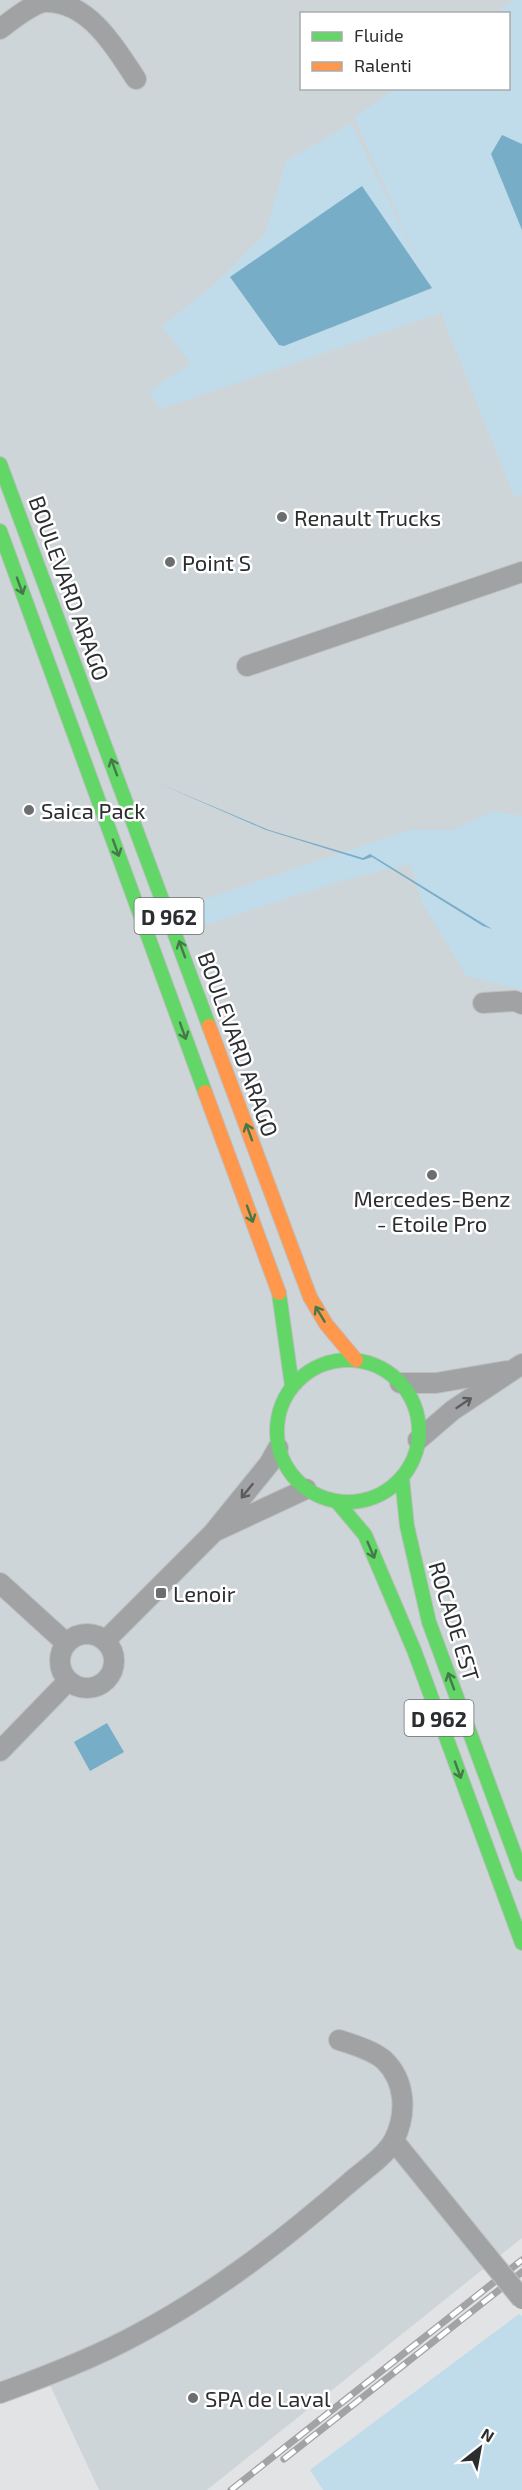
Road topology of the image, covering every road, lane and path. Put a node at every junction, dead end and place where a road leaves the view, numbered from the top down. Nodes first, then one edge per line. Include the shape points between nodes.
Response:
1 (0, 28) edge
2 (136, 79) dead end
3 (0, 464) edge
4 (0, 531) edge
5 (522, 572) edge
6 (247, 666) dead end
7 (483, 1003) dead end
8 (522, 1004) edge
9 (356, 1360) junction
10 (517, 1367) edge
11 (400, 1383) junction
12 (292, 1386) junction
13 (418, 1440) junction
14 (278, 1449) junction
15 (402, 1478) junction
16 (306, 1489) junction
17 (338, 1503) junction
18 (213, 1533) junction
19 (0, 1583) edge
20 (105, 1641) junction
21 (66, 1643) junction
22 (68, 1681) junction
23 (0, 1751) edge
24 (522, 1874) edge
25 (522, 1943) edge
26 (339, 2040) dead end
27 (394, 2141) junction
28 (522, 2299) edge
29 (0, 2393) edge

1 - 2 street via 43,2 63,3 98,24
9 -> 3 main road, BOULEVARD ARAGO / D 962 via 310,1297
4 -> 12 main road, D 962 via 282,1302
5 - 6 street
7 - 8 street
9 - 11 main road via 375,1365
9 - 12 main road via 332,1361 310,1370
10 - 11 street via 436,1383
13 -> 10 street via 453,1410
11 - 13 main road via 416,1409
12 - 14 main road via 281,1405 276,1426
13 - 15 main road via 415,1457
14 - 16 main road via 287,1469
14 -> 18 street
15 - 17 main road via 384,1494 362,1502
24 -> 15 main road, ROCADE EST / D 962 via 429,1622 407,1526
16 - 17 main road
16 - 18 street
17 -> 25 main road, D 962 via 365,1534 414,1650
18 - 20 street
19 - 21 street
20 - 21 street via 89,1634
20 - 22 street via 114,1663 108,1679 84,1689
21 - 22 street via 59,1659
22 - 23 street
26 - 27 street via 384,2060 397,2077 404,2098
27 - 28 street, bridge
27 - 29 street via 283,2240 207,2295 136,2335

